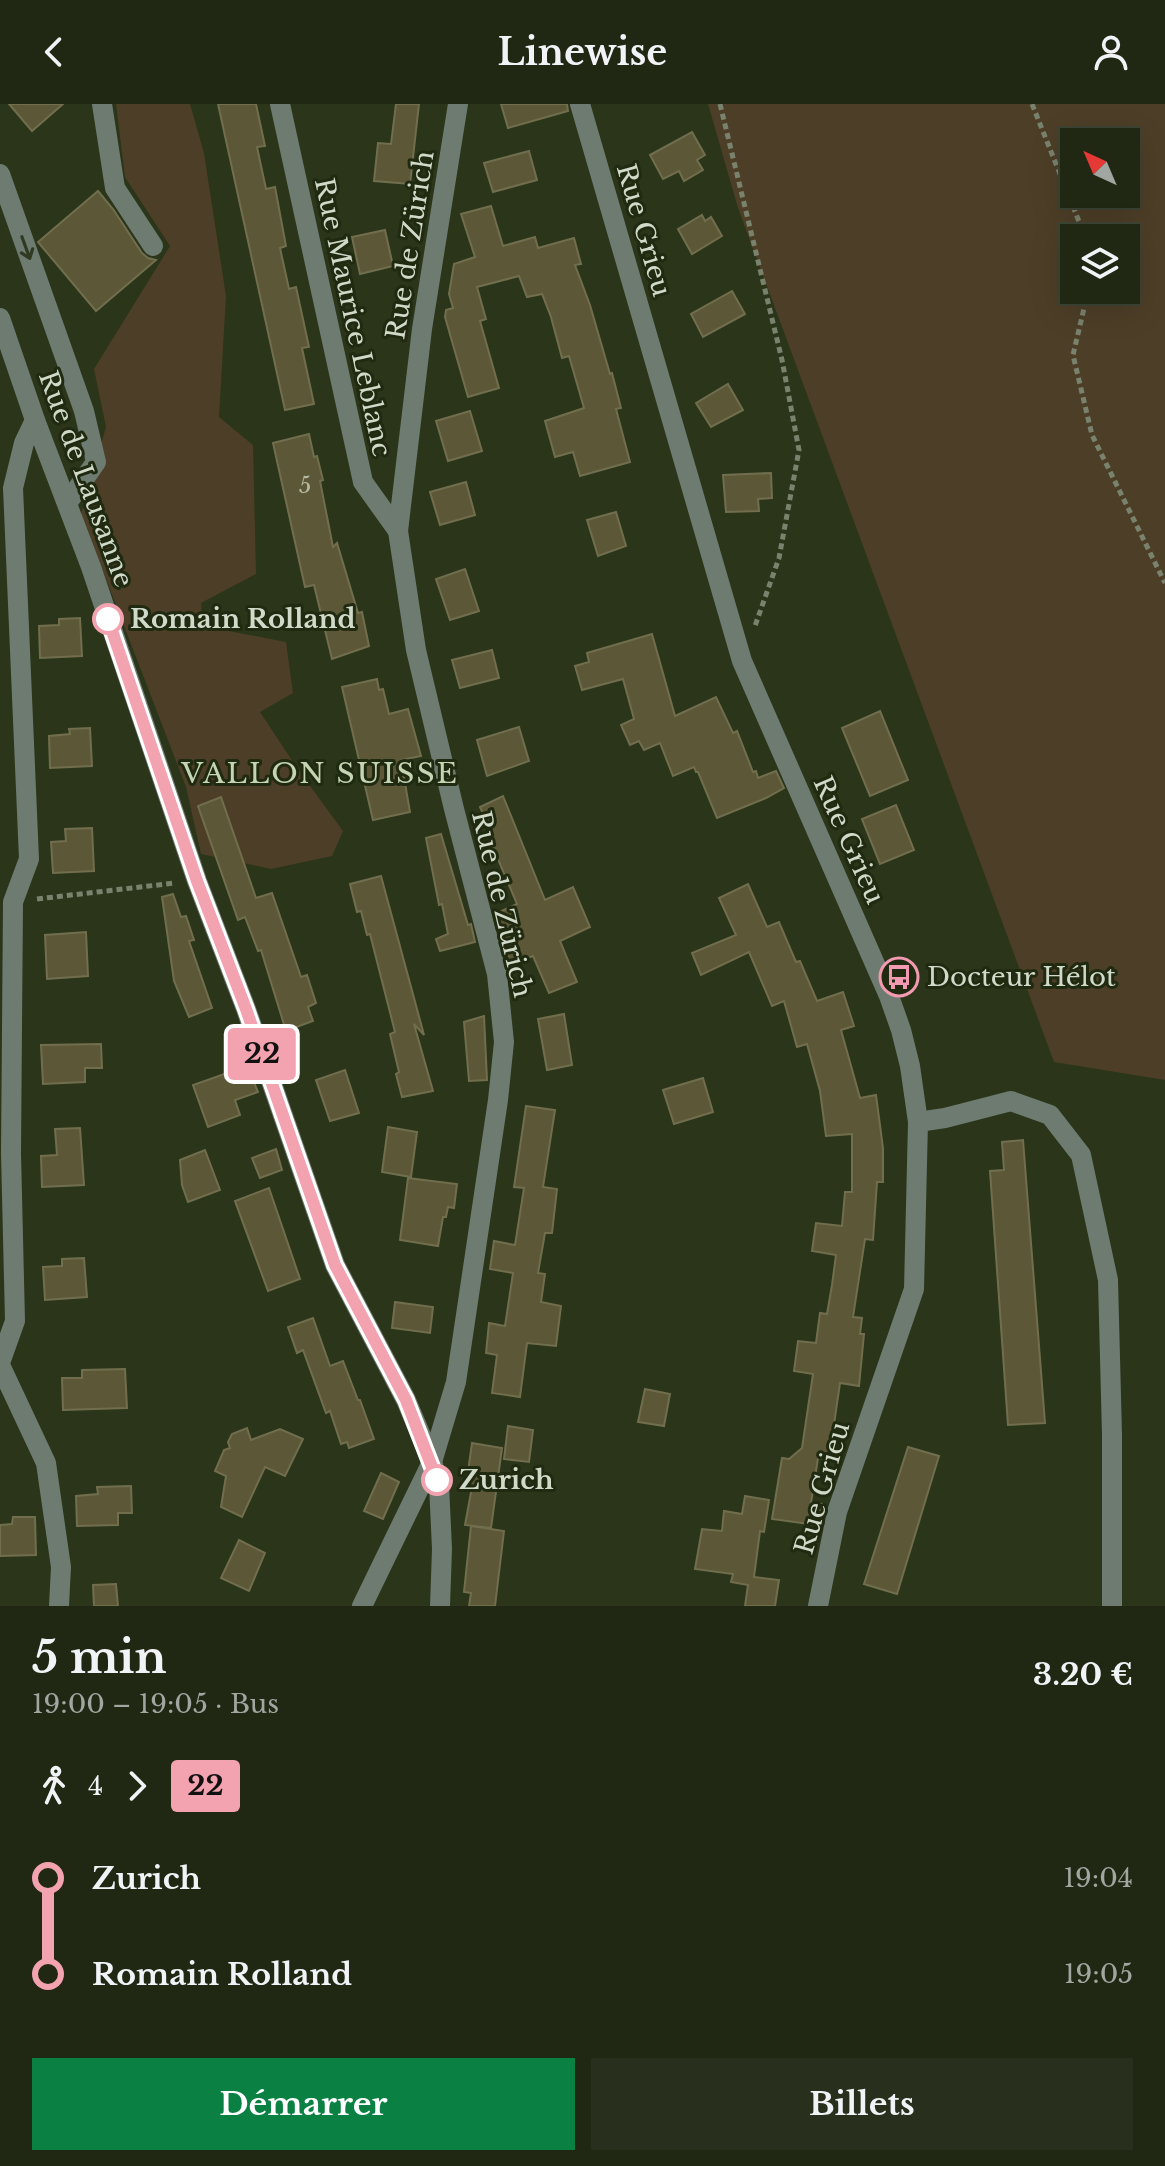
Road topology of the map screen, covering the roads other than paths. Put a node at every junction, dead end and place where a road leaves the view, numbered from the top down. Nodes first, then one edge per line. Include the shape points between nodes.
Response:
1 (102, 104) edge
2 (280, 104) edge
3 (458, 104) edge
4 (580, 104) edge
5 (0, 174) edge
6 (153, 246) dead end
7 (0, 318) edge
8 (35, 420) junction
9 (68, 502) junction
10 (398, 531) junction
11 (6, 904) edge
12 (918, 1122) junction
13 (0, 1364) edge
14 (432, 1462) junction
15 (59, 1606) edge
16 (362, 1606) edge
17 (440, 1606) edge
18 (818, 1606) edge
19 (1112, 1606) edge

1 - 6 street via 115,188
2 - 10 street, Rue Maurice Leblanc via 363,482
3 - 10 street, Rue de Zürich via 422,329
4 - 12 street, Rue Grieu via 742,661 889,996 910,1066
5 -> 9 street via 84,411 96,462
7 - 8 street, Rue de Lausanne
8 - 9 street, Rue de Lausanne
8 - 11 street via 13,488 29,859
9 - 14 street, Rue de Lausanne via 335,1265 406,1400
10 - 14 street, Rue de Zürich via 416,650 497,974 504,1042 456,1382
11 - 13 street via 12,939 15,1321
12 - 18 street, Rue Grieu via 914,1289 837,1512
12 - 19 street via 1011,1101 1050,1115 1081,1155 1108,1280
13 - 15 street via 46,1463 61,1567
14 - 16 street, Rue de Zürich
14 - 17 street, Rue de Lausanne via 439,1484

